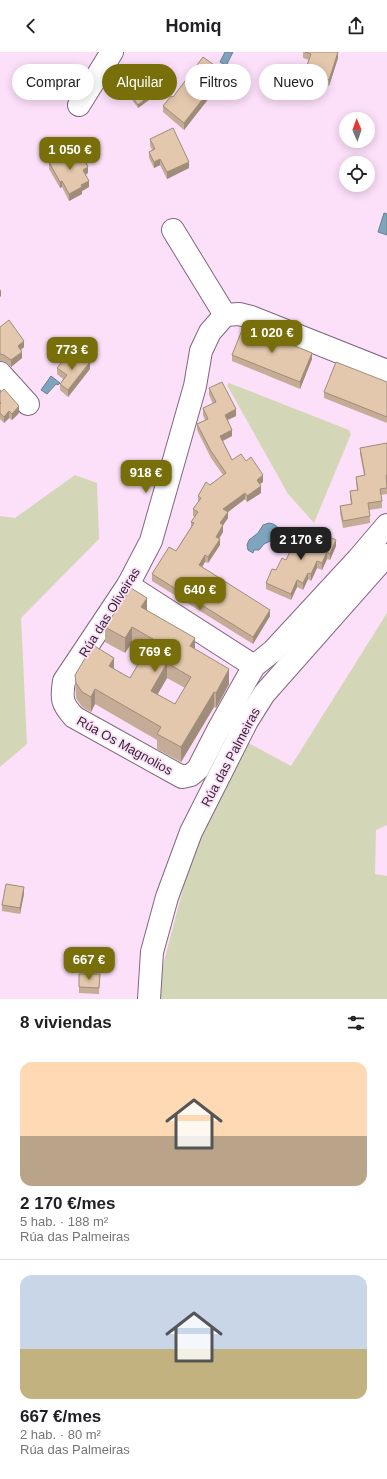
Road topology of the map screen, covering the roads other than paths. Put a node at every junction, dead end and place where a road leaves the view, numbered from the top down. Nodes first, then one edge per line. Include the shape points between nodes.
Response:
1 (112, 52) edge
2 (79, 105) dead end
3 (173, 230) dead end
4 (224, 315) junction
5 (387, 371) edge
6 (0, 373) edge
7 (28, 404) dead end
8 (387, 525) edge
9 (387, 555) edge
10 (128, 585) junction
11 (254, 666) junction
12 (64, 681) joint
13 (190, 775) joint
14 (149, 999) edge

1 - 2 street
3 - 4 street
4 - 5 street via 239,314 251,317
4 - 10 street, Rúa das Oliveiras via 210,332 200,351 195,386 151,540
6 - 7 street
8 - 11 street, Rúa das Palmeiras via 273,650
9 - 14 street, Rúa das Palmeiras via 264,694 247,721 191,832 167,897 152,952
10 - 11 street
10 - 12 street, Rúa das Oliveiras
11 - 13 street, Rúa das Palmeiras via 198,769
12 - 13 street, Rúa Os Magnolios via 61,696 65,707 74,717 182,777

